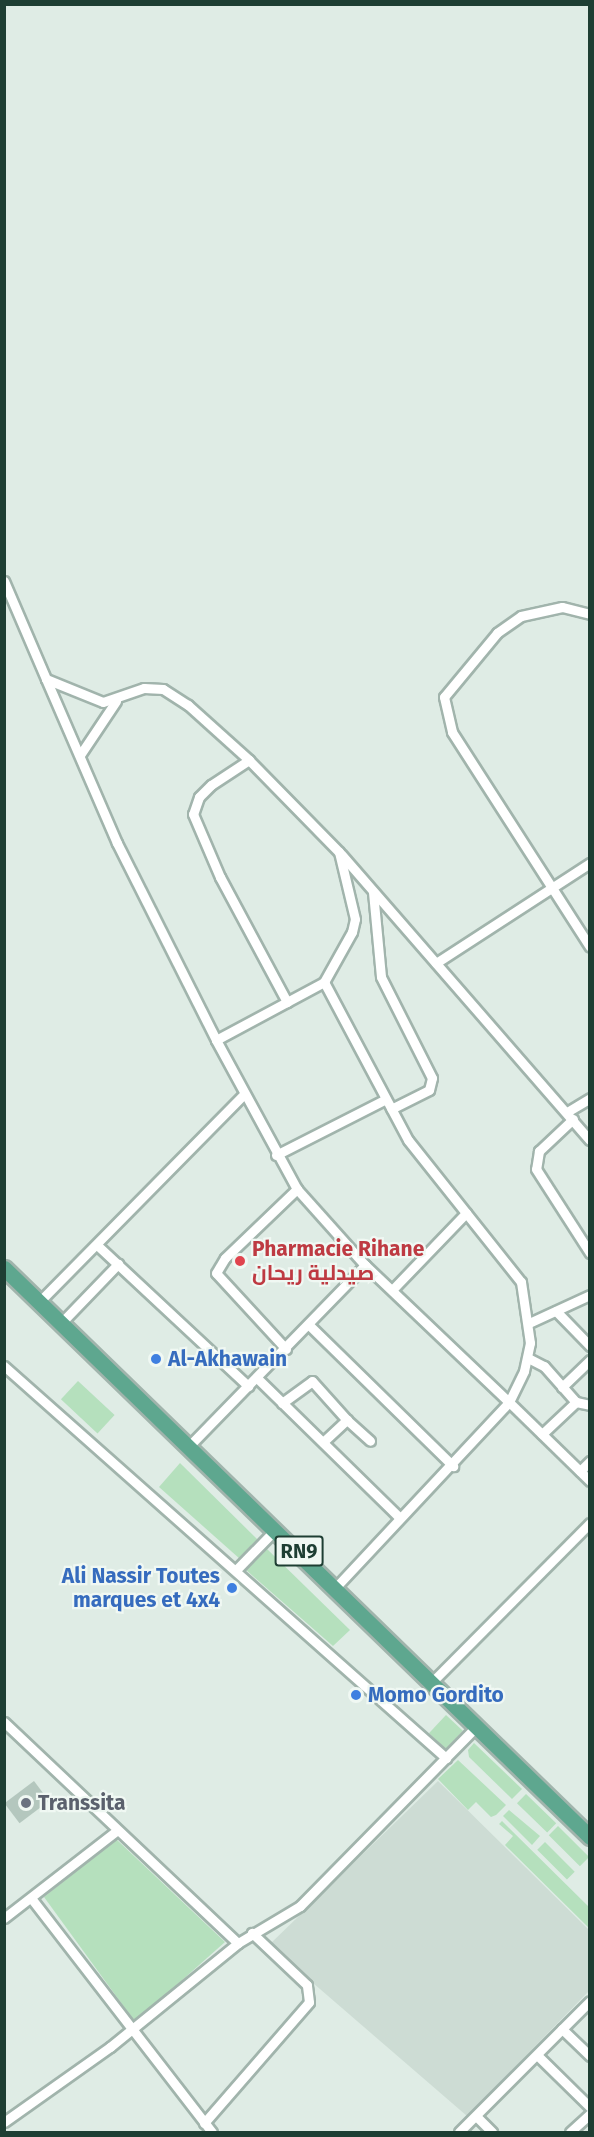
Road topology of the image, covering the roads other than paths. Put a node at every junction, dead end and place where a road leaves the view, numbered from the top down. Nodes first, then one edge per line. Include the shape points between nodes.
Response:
1 (4, 581) edge
2 (590, 614) edge
3 (46, 679) junction
4 (116, 701) junction
5 (80, 755) junction
6 (249, 760) junction
7 (339, 852) junction
8 (590, 863) edge
9 (553, 886) junction
10 (373, 892) junction
11 (590, 947) edge
12 (436, 963) junction
13 (324, 982) junction
14 (287, 1002) junction
15 (216, 1040) junction
16 (244, 1094) junction
17 (590, 1098) edge
18 (386, 1099) junction
19 (391, 1109) junction
20 (570, 1116) junction
21 (590, 1140) edge
22 (276, 1155) junction
23 (297, 1189) junction
24 (466, 1213) junction
25 (97, 1245) junction
26 (590, 1253) edge
27 (118, 1264) junction
28 (365, 1265) junction
29 (4, 1268) edge
30 (392, 1290) junction
31 (590, 1295) edge
32 (39, 1302) junction
33 (556, 1311) junction
34 (62, 1322) junction
35 (529, 1323) junction
36 (309, 1325) junction
37 (590, 1346) edge
38 (286, 1349) junction
39 (528, 1358) junction
40 (590, 1360) edge
41 (4, 1366) edge
42 (256, 1377) junction
43 (248, 1386) junction
44 (562, 1387) junction
45 (509, 1402) junction
46 (576, 1402) junction
47 (282, 1403) junction
48 (590, 1405) edge
49 (347, 1420) junction
50 (542, 1434) junction
51 (370, 1441) dead end
52 (323, 1442) junction
53 (190, 1445) junction
54 (590, 1461) edge
55 (453, 1466) junction
56 (580, 1471) junction
57 (590, 1481) edge
58 (400, 1518) junction
59 (590, 1522) edge
60 (276, 1529) junction
61 (236, 1570) junction
62 (336, 1587) junction
63 (432, 1682) junction
64 (4, 1722) edge
65 (477, 1726) junction
66 (446, 1758) junction
67 (116, 1831) junction
68 (590, 1836) edge
69 (31, 1898) junction
70 (4, 1918) edge
71 (252, 1934) junction
72 (238, 1943) junction
73 (588, 2007) edge
74 (562, 2029) junction
75 (131, 2031) junction
76 (537, 2055) junction
77 (590, 2056) edge
78 (590, 2107) edge
79 (590, 2114) edge
80 (476, 2116) junction
81 (4, 2122) edge
82 (204, 2123) junction
83 (212, 2133) edge
84 (459, 2133) edge
85 (492, 2133) edge
86 (570, 2133) edge

1 - 3 street
2 - 9 street via 562,607 521,616 497,633 444,697 452,732
3 - 4 street via 89,699
3 - 5 street
4 - 5 street
4 - 6 street via 144,688 162,688 189,705
5 - 15 street via 117,843
6 - 7 street
6 - 14 street via 211,785 199,797 193,814 220,877
7 - 10 street
7 - 13 street via 355,919 352,932
8 - 9 street
9 - 11 street
9 - 12 street
10 - 12 street
10 - 19 street via 381,977 432,1078 429,1090
12 - 20 street
13 - 14 street
13 - 18 street
14 - 15 street
15 - 16 street
16 - 22 street
16 - 25 street
17 - 20 street
18 - 19 street
18 - 22 street
19 - 24 street via 416,1152
20 - 21 street
20 - 26 street via 539,1151 536,1169
22 - 23 street
23 - 28 street
23 - 38 street via 225,1258 216,1273
24 - 30 street
24 - 35 street via 521,1282
25 - 27 street
25 - 32 street
27 - 34 street
27 - 43 street
28 - 30 street
28 - 36 street
29 - 32 main road, RN9
30 - 45 street
31 - 33 street
32 - 34 main road, RN9
33 - 35 street
33 - 37 street
34 - 53 main road, RN9
35 - 39 street
36 - 38 street
36 - 55 street
38 - 42 street
39 - 44 street via 537,1360
39 - 45 street
40 - 44 street
41 - 61 street
42 - 43 street
42 - 47 street
43 - 53 street
44 - 46 street
45 - 50 street
45 - 55 street
46 - 48 street
46 - 50 street
47 - 49 street via 312,1381
47 - 52 street
49 - 51 street
49 - 52 street
50 - 56 street
52 - 58 street
53 - 60 main road, RN9
54 - 56 street
55 - 58 street
56 - 57 street
58 - 62 street
59 - 63 street
60 - 61 street
60 - 62 main road, RN9
61 - 66 street
62 - 63 main road, RN9
63 - 65 main road, RN9
64 - 67 street
65 - 66 street
65 - 68 main road, RN9
66 - 71 street via 300,1906
67 - 69 street
67 - 72 street
69 - 70 street
69 - 75 street
71 - 72 street
71 - 82 street via 311,1993 309,2002
72 - 75 street
73 - 74 street
74 - 76 street
74 - 77 street
75 - 81 street
75 - 82 street
76 - 78 street
76 - 80 street
79 - 86 street
80 - 84 street
80 - 85 street
82 - 83 street

